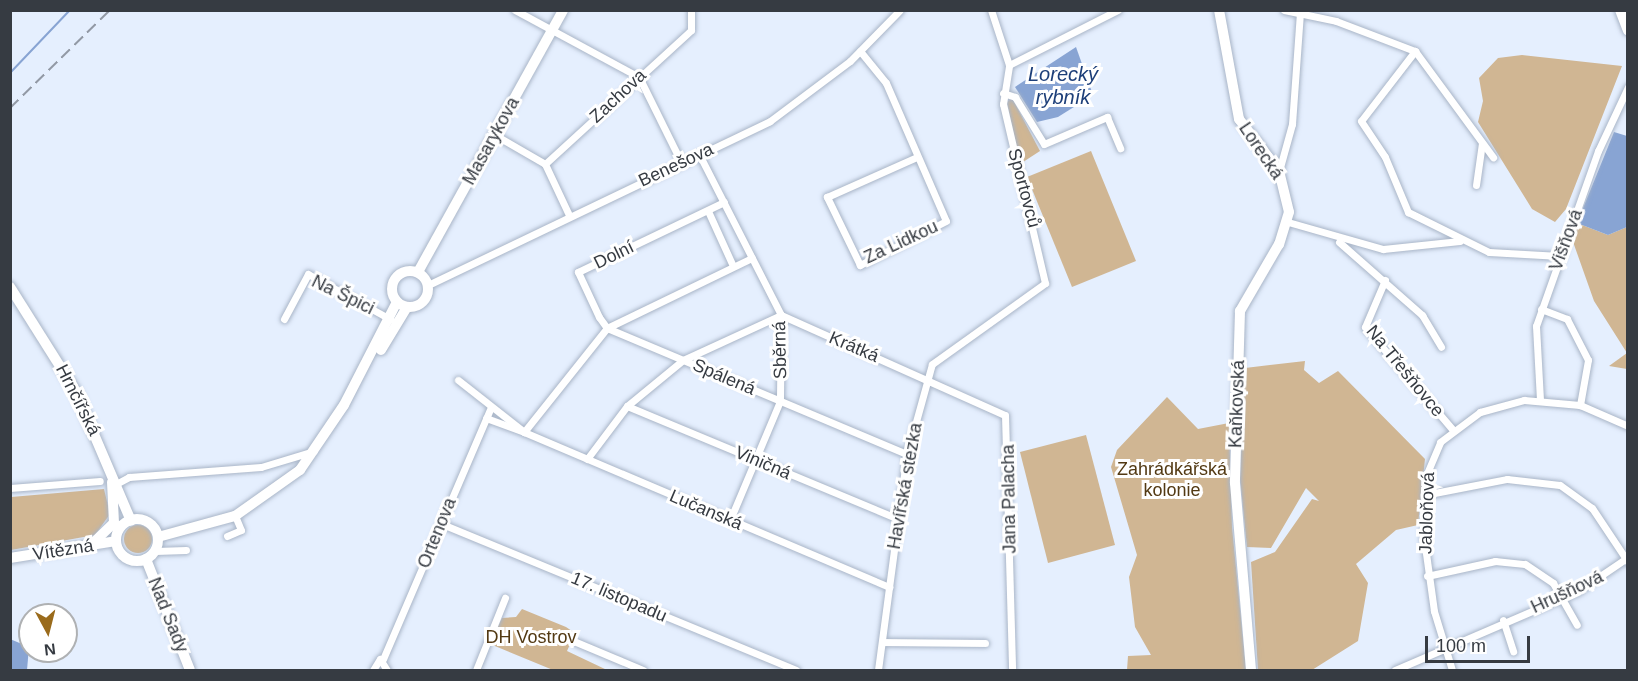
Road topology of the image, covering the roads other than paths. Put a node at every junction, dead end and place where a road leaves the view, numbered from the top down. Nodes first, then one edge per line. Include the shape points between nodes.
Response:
1 (563, 10) edge
2 (691, 10) edge
3 (991, 10) edge
4 (1118, 10) edge
5 (1284, 10) edge
6 (1620, 10) edge
7 (519, 11) edge
8 (898, 11) edge
9 (1220, 11) edge
10 (1300, 12) edge
11 (553, 29) junction
12 (1628, 31) edge
13 (860, 51) junction
14 (1415, 51) junction
15 (1009, 65) junction
16 (639, 76) junction
17 (1628, 87) edge
18 (1004, 93) junction
19 (495, 135) junction
20 (1482, 143) junction
21 (1120, 148) dead end
22 (699, 154) junction
23 (917, 157) junction
24 (1493, 157) dead end
25 (681, 162) junction
26 (545, 164) junction
27 (1279, 171) junction
28 (1476, 185) dead end
29 (724, 202) junction
30 (708, 211) junction
31 (569, 215) junction
32 (1288, 222) junction
33 (1438, 230) junction
34 (1337, 240) junction
35 (1460, 240) junction
36 (1436, 244) junction
37 (1560, 256) junction
38 (752, 258) junction
39 (733, 266) junction
40 (418, 272) junction
41 (1385, 280) junction
42 (1045, 284) joint
43 (428, 285) junction
44 (10, 287) edge
45 (402, 305) junction
46 (1541, 309) junction
47 (781, 315) junction
48 (390, 319) junction
49 (284, 320) dead end
50 (607, 327) junction
51 (1441, 347) dead end
52 (683, 360) junction
53 (928, 378) junction
54 (458, 380) dead end
55 (1540, 400) junction
56 (780, 401) junction
57 (344, 405) junction
58 (1580, 405) junction
59 (627, 406) junction
60 (491, 407) junction
61 (486, 418) junction
62 (1628, 426) edge
63 (1452, 429) junction
64 (524, 432) junction
65 (316, 452) junction
66 (908, 454) junction
67 (586, 459) junction
68 (755, 459) junction
69 (112, 472) junction
70 (100, 481) dead end
71 (116, 484) junction
72 (10, 488) edge
73 (1424, 495) junction
74 (235, 516) junction
75 (898, 519) junction
76 (730, 520) junction
77 (131, 521) junction
78 (442, 524) junction
79 (226, 536) dead end
80 (158, 537) junction
81 (116, 542) junction
82 (88, 547) junction
83 (186, 550) dead end
84 (154, 551) junction
85 (10, 558) edge
86 (146, 559) junction
87 (1627, 559) edge
88 (1427, 576) junction
89 (889, 587) junction
90 (505, 598) dead end
91 (1562, 598) junction
92 (1503, 620) junction
93 (1577, 625) dead end
94 (576, 642) dead end
95 (882, 642) junction
96 (985, 643) dead end
97 (1442, 646) junction
98 (1514, 651) dead end
99 (383, 659) junction
100 (190, 670) edge
101 (373, 670) edge
102 (388, 670) edge
103 (476, 670) edge
104 (644, 670) edge
105 (796, 670) edge
106 (878, 670) edge
107 (1012, 670) edge
108 (1251, 670) edge
109 (1395, 670) edge
110 (1452, 670) edge

1 - 11 main road, Masarykova
2 - 16 street, Zachova via 691,30
3 - 15 street, Sportovců
4 - 15 street
5 - 10 street
6 - 12 main road
7 - 11 street
8 - 13 street, Benešova
9 - 27 main road, Lorecká via 1239,119
10 - 14 street
10 - 27 street via 1292,124
11 - 16 street
11 - 19 main road, Masarykova
13 - 22 street, Benešova via 775,118
13 - 23 street, Za Lidkou via 884,80
14 - 20 street via 1444,84
14 - 33 street via 1361,124 1385,157 1408,212
15 - 18 street, Sportovců
16 - 25 street
16 - 26 street, Zachova
17 - 37 street, Višňová
18 - 21 street, Sportovců via 1015,97 1044,144 1107,117
18 - 42 street, Sportovců
19 - 26 street
19 - 40 main road, Masarykova
20 - 24 street
20 - 28 street
22 - 25 street, Benešova
22 - 29 street, Sběrná
23 - 23 street, Za Lidkou via 946,221 860,265 823,199
25 - 31 street, Benešova
26 - 31 street
27 - 32 main road, Lorecká
29 - 30 street, Dolní
29 - 38 street, Sběrná
30 - 39 street
30 - 50 street, Dolní via 578,273
31 - 43 street, Benešova
32 - 34 street
32 - 108 main road, Kaňkovská via 1239,311 1235,493
33 - 35 street
33 - 36 street
34 - 36 street via 1391,250
34 - 41 street
35 - 36 street
35 - 37 street via 1503,255
37 - 46 street, Višňová
38 - 39 street
38 - 47 street, Sběrná
39 - 50 street
40 - 43 main road
40 - 45 main road via 402,273 394,280
41 - 51 street via 1422,315
41 - 63 street, Na Třešňovce via 1365,327
42 - 53 street, Havířská stezka via 939,356
43 - 45 main road via 425,301
44 - 69 main road, Hrnčířská via 68,378
45 - 48 main road
45 - 57 main road
46 - 55 street, Višňová via 1534,341
46 - 58 street via 1567,319 1588,360
47 - 52 street
47 - 53 street, Krátká
47 - 56 street, Sběrná
48 - 49 street, Na Špici via 308,274
48 - 57 main road
50 - 52 street, Spálená
50 - 64 street
52 - 56 street, Spálená
52 - 59 street
53 - 66 street, Havířská stezka
53 - 107 street, Jana Palacha via 998,407 1007,421
54 - 60 street, Lučanská
55 - 58 street, Jabloňová
55 - 63 street, Jabloňová via 1491,408
56 - 66 street, Spálená
56 - 68 street, Sběrná
57 - 65 main road
58 - 62 street, Jabloňová
59 - 67 street
59 - 68 street, Viničná
60 - 61 street, Ortenova
60 - 64 street, Lučanská
61 - 64 street, Lučanská
61 - 78 street, Ortenova
63 - 73 street, Jabloňová via 1430,460
64 - 67 street, Lučanská
65 - 71 street via 276,463 129,477
65 - 74 main road via 284,485
66 - 75 street, Havířská stezka
67 - 76 street, Lučanská
68 - 75 street, Viničná
68 - 76 street, Sběrná
69 - 71 main road, Hrnčířská
69 - 82 main road via 114,523
70 - 72 street
71 - 77 main road, Hrnčířská
73 - 87 street via 1507,479 1560,485 1592,508
73 - 88 street, Jabloňová
74 - 79 street via 241,530
74 - 80 main road
75 - 89 street, Havířská stezka
76 - 89 street, Lučanská
77 - 80 main road via 146,521
77 - 81 main road via 119,531
78 - 99 street, Ortenova
78 - 105 street, 17. listopadu
80 - 84 main road
81 - 82 main road, Vítězná
81 - 86 main road via 125,557
82 - 85 main road, Vítězná
83 - 84 street
84 - 86 main road
86 - 100 main road, Nad Sady
87 - 91 street, Hrušňová
88 - 91 street via 1514,561 1545,575
88 - 97 street, Jabloňová
89 - 95 street, Havířská stezka
90 - 103 street
91 - 92 street, Hrušňová
91 - 93 street
92 - 97 street, Hrušňová
92 - 98 street
94 - 104 street
95 - 96 street
95 - 106 street, Havířská stezka
97 - 109 street, Hrušňová
97 - 110 street
99 - 101 street, Ortenova via 373,662
99 - 102 street

